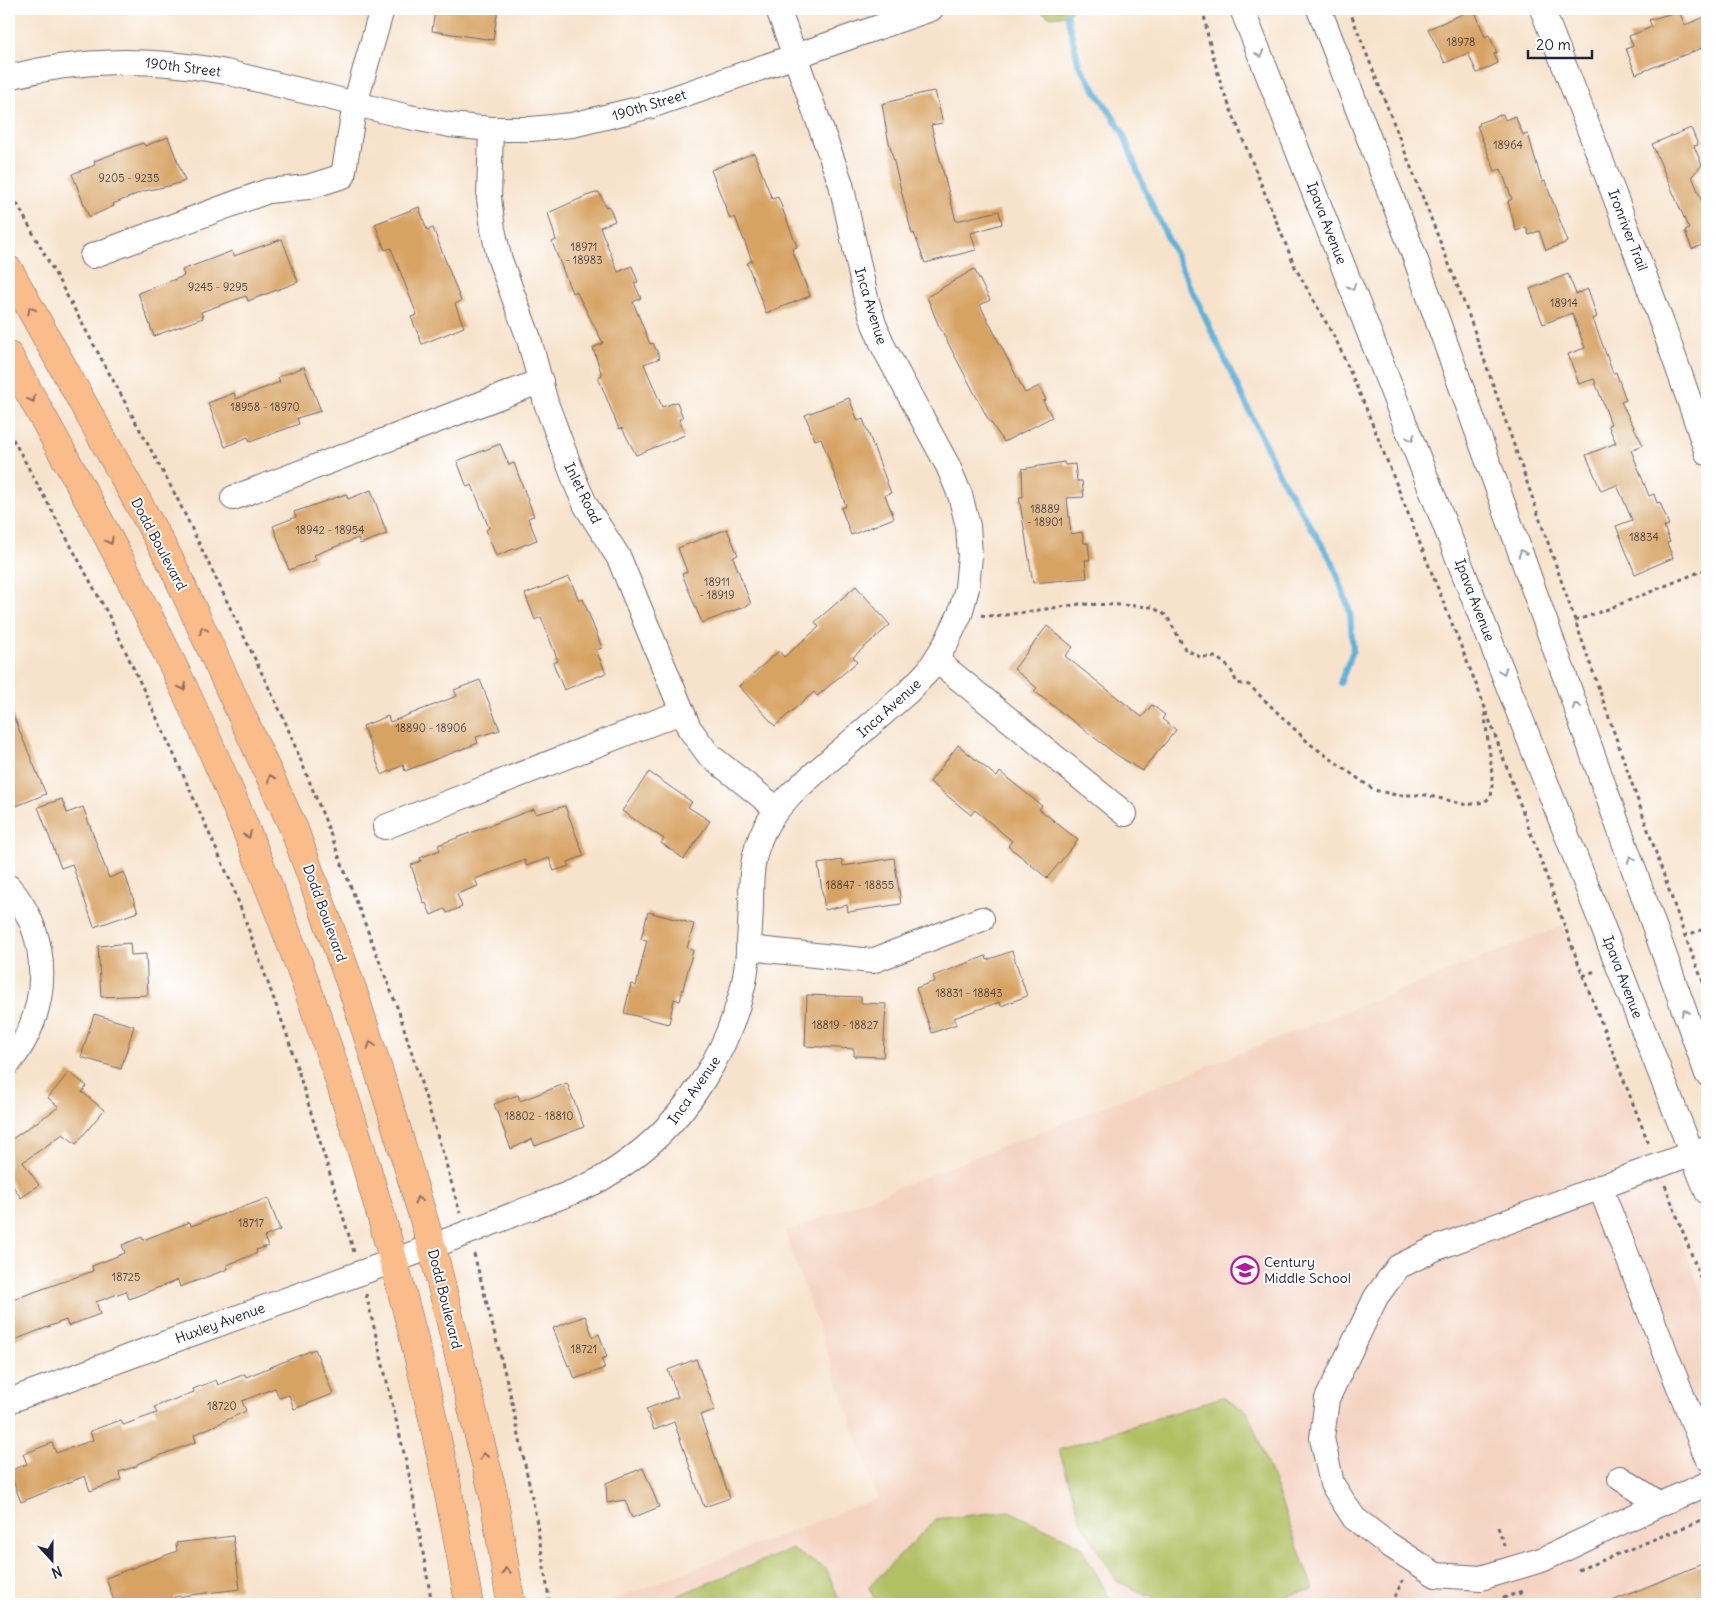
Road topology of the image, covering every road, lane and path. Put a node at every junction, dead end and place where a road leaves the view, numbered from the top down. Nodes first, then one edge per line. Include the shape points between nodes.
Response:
1 (382, 9) edge
2 (778, 9) edge
3 (932, 9) edge
4 (1203, 9) edge
5 (1242, 9) edge
6 (1319, 9) edge
7 (1348, 9) edge
8 (1543, 9) edge
9 (795, 56) junction
10 (9, 77) edge
11 (355, 104) junction
12 (491, 129) junction
13 (92, 256) dead end
14 (9, 270) edge
15 (9, 356) edge
16 (541, 381) junction
17 (9, 432) edge
18 (1707, 453) edge
19 (233, 498) dead end
20 (1707, 568) edge
21 (962, 608) junction
22 (1576, 621) junction
23 (936, 660) junction
24 (1485, 709) junction
25 (681, 712) junction
26 (777, 809) junction
27 (1125, 814) dead end
28 (385, 827) dead end
29 (9, 888) edge
30 (982, 919) dead end
31 (1707, 928) edge
32 (1685, 936) junction
33 (748, 948) junction
34 (1707, 992) edge
35 (9, 1063) edge
36 (1707, 1074) edge
37 (1700, 1151) edge
38 (1658, 1167) junction
39 (1600, 1187) junction
40 (1707, 1192) edge
41 (432, 1247) junction
42 (392, 1261) junction
43 (360, 1273) junction
44 (1707, 1295) edge
45 (9, 1401) edge
46 (1707, 1458) edge
47 (1620, 1478) dead end
48 (1707, 1484) edge
49 (1660, 1504) junction
50 (1707, 1518) edge
51 (1572, 1572) dead end
52 (1404, 1576) dead end
53 (1528, 1589) dead end
54 (1439, 1595) dead end
55 (1444, 1596) junction
56 (1452, 1598) dead end
57 (1460, 1600) dead end
58 (432, 1604) edge
59 (469, 1604) edge
60 (511, 1604) edge
61 (1391, 1604) edge
62 (1440, 1604) edge
63 (1475, 1604) edge
64 (1488, 1604) edge

1 - 11 street
2 - 9 street, Inca Avenue
3 - 9 street, 190th Street
4 - 24 path via 1222,88 1295,267 1337,342 1366,408
5 -> 37 street, Ipava Avenue
36 -> 6 street via 1414,255
7 - 22 path via 1468,314
8 - 18 street, Ironriver Trail via 1633,240
9 - 12 street, 190th Street via 651,106 612,116 572,125
9 - 21 street, Inca Avenue via 841,184 874,324 960,495 968,526 970,554
10 - 11 street, 190th Street via 54,66 91,62 159,63 226,72
11 - 12 street, 190th Street via 450,125
11 - 13 street via 343,176 308,188 268,191
12 - 16 street, Inlet Road via 489,198 493,229 499,257
41 -> 14 main road, Dodd Boulevard via 354,991 289,816 171,562
15 -> 42 main road via 131,580 185,692 252,845 329,1050
16 - 19 street
16 - 25 street, Inlet Road via 555,430 577,486 619,558
17 - 43 path via 109,616 233,887 287,1035
20 - 22 path
21 - 23 street, Inca Avenue
21 - 24 path via 986,616 1080,604 1152,607 1167,616 1186,649 1200,657 1216,657 1230,668 1237,682 1249,685 1310,744 1374,790 1396,795 1426,795 1467,805 1484,802 1491,797 1493,782
22 - 32 path
23 - 26 street, Inca Avenue via 908,692
23 - 27 street
24 - 38 path
25 - 26 street, Inlet Road via 709,755
25 - 28 street
26 - 33 street, Inca Avenue via 758,842 754,860
29 - 35 street via 20,901 34,929 42,976 30,1030
30 - 33 street via 872,961
31 - 32 path
32 - 34 path
33 - 41 street, Inca Avenue via 744,981 718,1058 668,1128 600,1180
37 - 38 street
37 - 40 street, Ipava Avenue
38 - 39 street
38 - 44 path
39 - 46 street
39 - 49 street via 1434,1249 1398,1267 1376,1297 1327,1399 1322,1438 1332,1484 1354,1518 1436,1575 1481,1578 1544,1559
41 - 42 street, Huxley Avenue
60 -> 41 main road, Dodd Boulevard via 493,1493
42 - 43 street, Huxley Avenue
42 - 59 main road via 444,1471
43 - 45 street, Huxley Avenue
43 - 58 path via 409,1474
47 - 49 street
48 - 49 street
50 - 51 path
52 - 61 path
53 - 64 path
54 - 55 path
55 - 56 path
55 - 62 path
57 - 63 path

